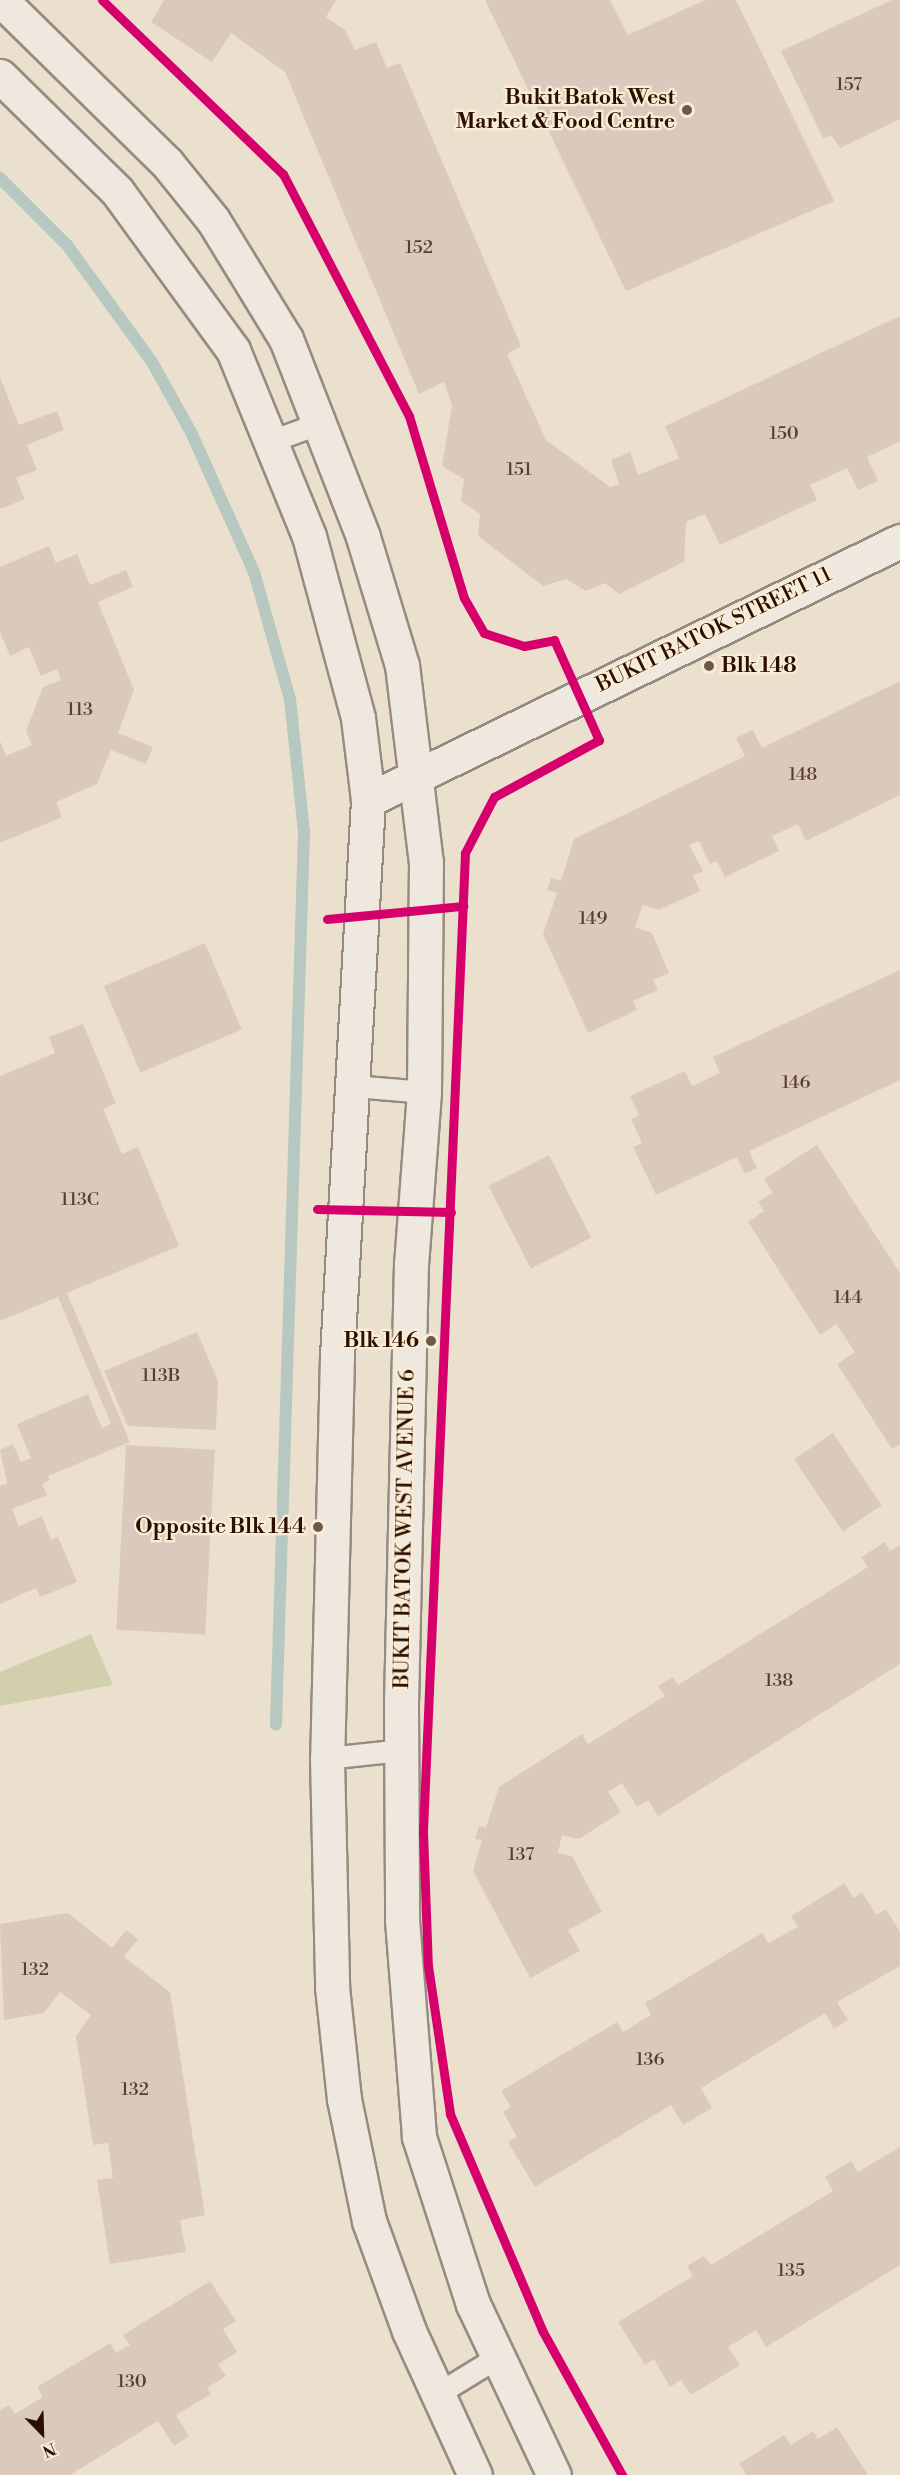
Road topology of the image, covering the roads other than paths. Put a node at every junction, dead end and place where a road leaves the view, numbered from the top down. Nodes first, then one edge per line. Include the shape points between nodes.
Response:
1 (1, 0) edge
2 (0, 76) edge
3 (320, 423) junction
4 (274, 440) junction
5 (900, 541) edge
6 (419, 774) junction
7 (368, 800) junction
8 (353, 1086) junction
9 (424, 1092) junction
10 (402, 1750) junction
11 (327, 1758) junction
12 (496, 2358) junction
13 (437, 2394) junction
14 (475, 2475) edge
15 (554, 2475) edge

1 - 3 main road, BUKIT BATOK WEST AVENUE 6 via 167,163 213,220 286,339
2 - 4 main road via 117,191 179,270 233,350
3 - 4 lane
3 - 6 main road, BUKIT BATOK WEST AVENUE 6 via 402,665
4 - 7 main road via 309,536 358,718
5 - 6 main road, BUKIT BATOK STREET 11
6 - 7 main road, BUKIT BATOK STREET 11
6 - 9 main road, BUKIT BATOK WEST AVENUE 6 via 426,862
7 - 8 main road
8 - 9 lane
8 - 11 main road via 337,1356
9 - 10 main road, BUKIT BATOK WEST AVENUE 6 via 411,1263
10 - 11 lane
10 - 12 main road, BUKIT BATOK WEST AVENUE 6 via 402,1920 419,2137 456,2261
11 - 13 main road via 332,1987 344,2099 369,2221
12 - 13 lane
12 - 15 main road, BUKIT BATOK WEST AVENUE 6
13 - 14 main road

